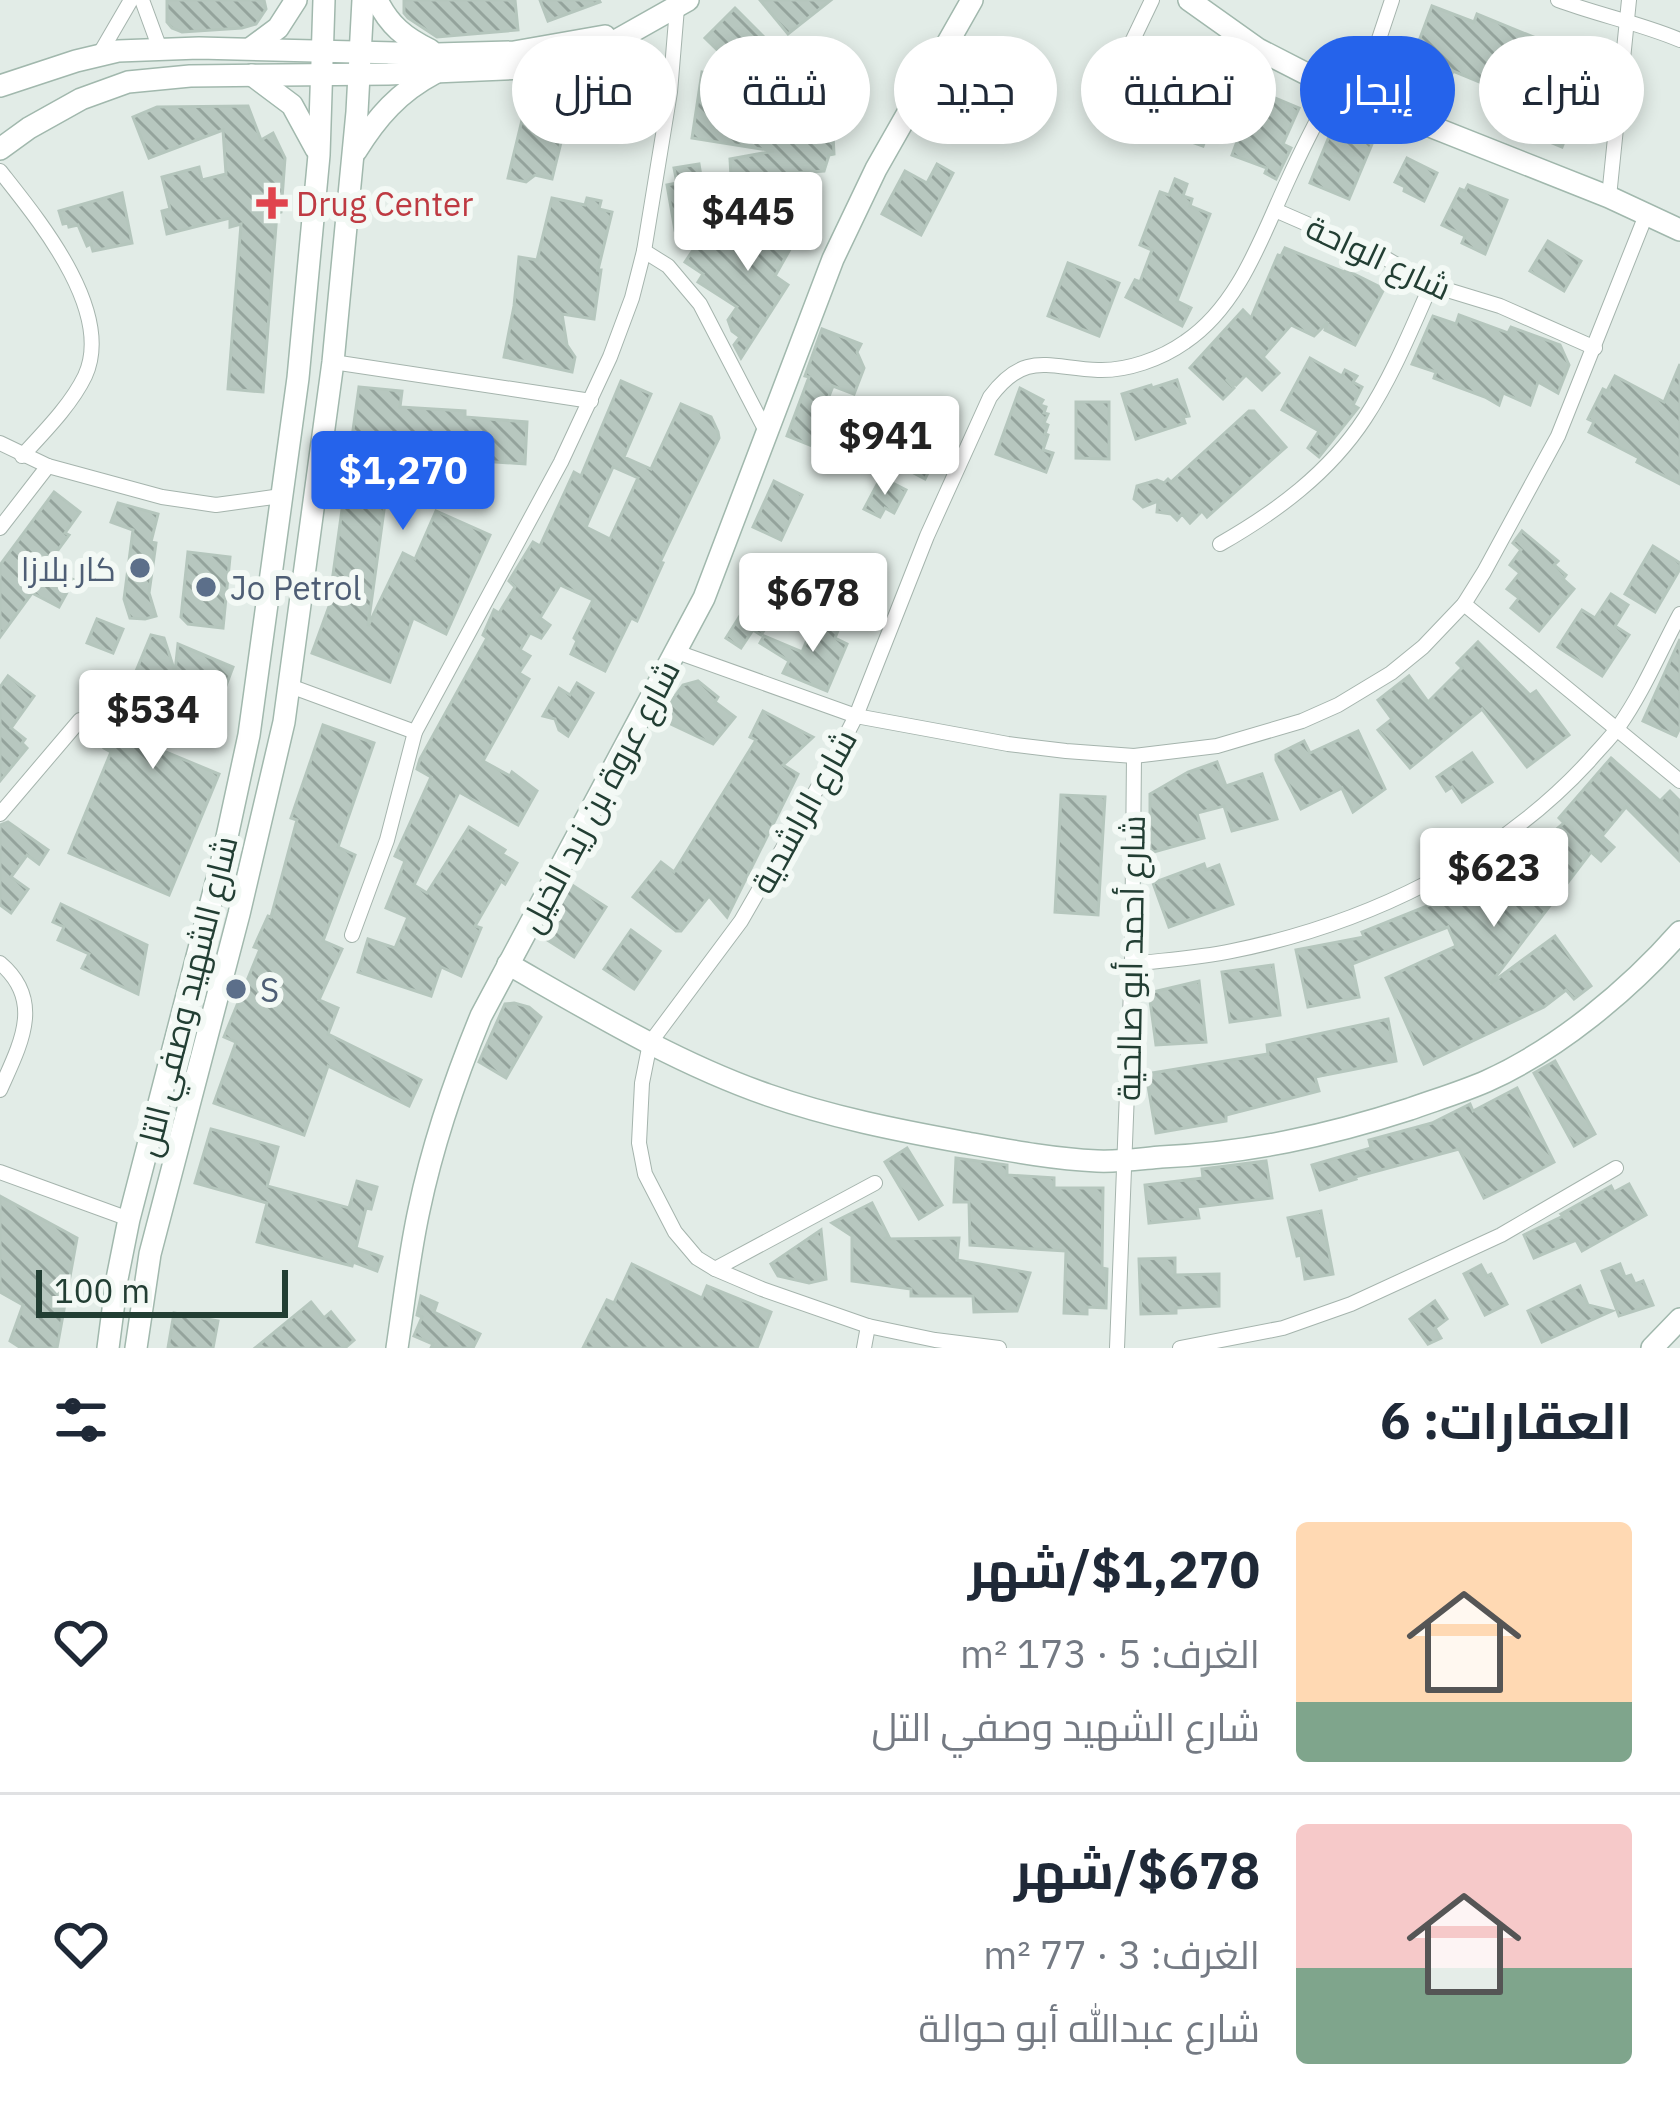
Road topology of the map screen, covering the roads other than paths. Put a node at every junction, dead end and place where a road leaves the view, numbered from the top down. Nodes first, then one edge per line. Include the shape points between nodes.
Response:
1 (131, 0) edge
2 (142, 0) edge
3 (296, 0) edge
4 (324, 0) edge
5 (363, 0) edge
6 (377, 0) edge
7 (972, 0) edge
8 (1152, 0) edge
9 (1190, 0) edge
10 (1393, 0) edge
11 (1558, 0) edge
12 (1629, 0) edge
13 (683, 4) edge
14 (1627, 21) junction
15 (1135, 36) edge
16 (1381, 36) edge
17 (1680, 40) edge
18 (251, 48) junction
19 (160, 49) junction
20 (324, 51) junction
21 (98, 55) junction
22 (360, 63) junction
23 (436, 63) junction
24 (1300, 71) edge
25 (252, 74) junction
26 (323, 75) junction
27 (0, 86) edge
28 (0, 122) edge
29 (29, 128) junction
30 (1455, 137) edge
31 (1307, 144) edge
32 (0, 149) edge
33 (319, 155) junction
34 (353, 157) junction
35 (0, 171) edge
36 (1609, 197) junction
37 (1275, 210) junction
38 (1646, 215) junction
39 (1680, 230) edge
40 (644, 250) junction
41 (1431, 285) junction
42 (1595, 348) junction
43 (333, 362) junction
44 (1017, 369) joint
45 (591, 401) junction
46 (766, 431) junction
47 (0, 443) edge
48 (22, 456) junction
49 (47, 466) junction
50 (281, 496) junction
51 (0, 528) edge
52 (1220, 544) dead end
53 (1464, 604) junction
54 (1680, 614) edge
55 (677, 652) junction
56 (290, 686) junction
57 (856, 716) junction
58 (80, 720) dead end
59 (1616, 731) junction
60 (415, 732) junction
61 (1134, 756) junction
62 (1680, 782) edge
63 (0, 814) edge
64 (1680, 932) edge
65 (352, 935) dead end
66 (0, 963) edge
67 (508, 964) junction
68 (1132, 964) junction
69 (650, 1043) junction
70 (0, 1090) edge
71 (1123, 1160) junction
72 (1616, 1168) dead end
73 (0, 1172) edge
74 (875, 1183) dead end
75 (129, 1219) junction
76 (715, 1269) junction
77 (1680, 1319) edge
78 (868, 1326) junction
79 (109, 1348) edge
80 (136, 1348) edge
81 (397, 1348) edge
82 (864, 1348) edge
83 (999, 1348) edge
84 (1117, 1348) edge
85 (1180, 1348) edge
86 (1652, 1348) edge

1 - 21 street
2 - 19 street
3 - 18 street via 278,28
4 - 20 street, شارع الشهيد وصفي التل
5 - 22 street, شارع الشهيد وصفي التل
6 - 23 street
7 - 46 street, شارع عروة بن زيد الخيل via 855,210
8 - 15 street
9 - 24 street
10 - 16 street
11 - 14 street
12 - 14 street
13 - 23 street via 637,29
13 - 40 street
14 - 17 street
14 - 36 street
18 - 19 street
18 - 20 street
19 - 21 street
20 - 22 street
20 - 26 street, شارع الشهيد وصفي التل
21 - 27 street
22 - 23 street
22 - 26 street
22 - 34 street, شارع الشهيد وصفي التل
23 - 34 street via 391,103
25 - 26 street
25 - 29 street via 128,82
25 - 33 street via 292,105
26 - 33 street, شارع الشهيد وصفي التل
28 - 29 street
29 - 32 street
30 - 36 street
31 - 37 street
33 - 50 street, شارع الشهيد وصفي التل
34 - 43 street, شارع الشهيد وصفي التل
35 - 48 street via 71,273 90,328 86,374
36 - 38 street
37 - 41 street, شارع الواحة
37 - 44 street, شارع الواحة via 1231,294 1183,344 1120,369
38 - 39 street
38 - 42 street
40 - 45 street
40 - 46 street via 700,304
41 - 42 street, شارع الواحة
41 - 52 street via 1345,444 1288,500
42 - 53 street via 1558,436
43 - 45 street
43 - 56 street, شارع الشهيد وصفي التل
44 - 57 street, شارع الراشدية via 990,397 963,454
45 - 60 street
46 - 55 street, شارع عروة بن زيد الخيل
47 - 48 street
48 - 49 street
49 - 50 street via 196,503
49 - 51 street
50 - 75 street, شارع الشهيد وصفي التل via 238,793
53 - 59 street
53 - 61 street via 1391,673 1338,705 1217,746
54 - 59 street
55 - 57 street
55 - 67 street, شارع عروة بن زيد الخيل
56 - 60 street
56 - 80 street, شارع الشهيد وصفي التل via 150,1254
57 - 61 street via 1008,745
57 - 69 street, شارع الراشدية via 750,906
58 - 63 street
59 - 62 street
59 - 68 street via 1519,826 1439,878 1286,937
60 - 65 street
61 - 68 street, شارع أحمد أبو صالحية
64 - 71 street via 1627,987 1487,1081 1281,1144
66 - 70 street via 27,1005
67 - 69 street
67 - 81 street, شارع عروة بن زيد الخيل via 444,1116 418,1212
68 - 71 street, شارع أحمد أبو صالحية
69 - 71 street via 722,1078 837,1116 1042,1155
69 - 76 street via 639,1114 645,1174 675,1232
71 - 84 street, شارع أحمد أبو صالحية
72 - 85 street via 1501,1235 1366,1297 1283,1328
73 - 75 street
74 - 76 street
75 - 79 street, شارع الشهيد وصفي التل
76 - 78 street
77 - 86 street
78 - 82 street
78 - 83 street

